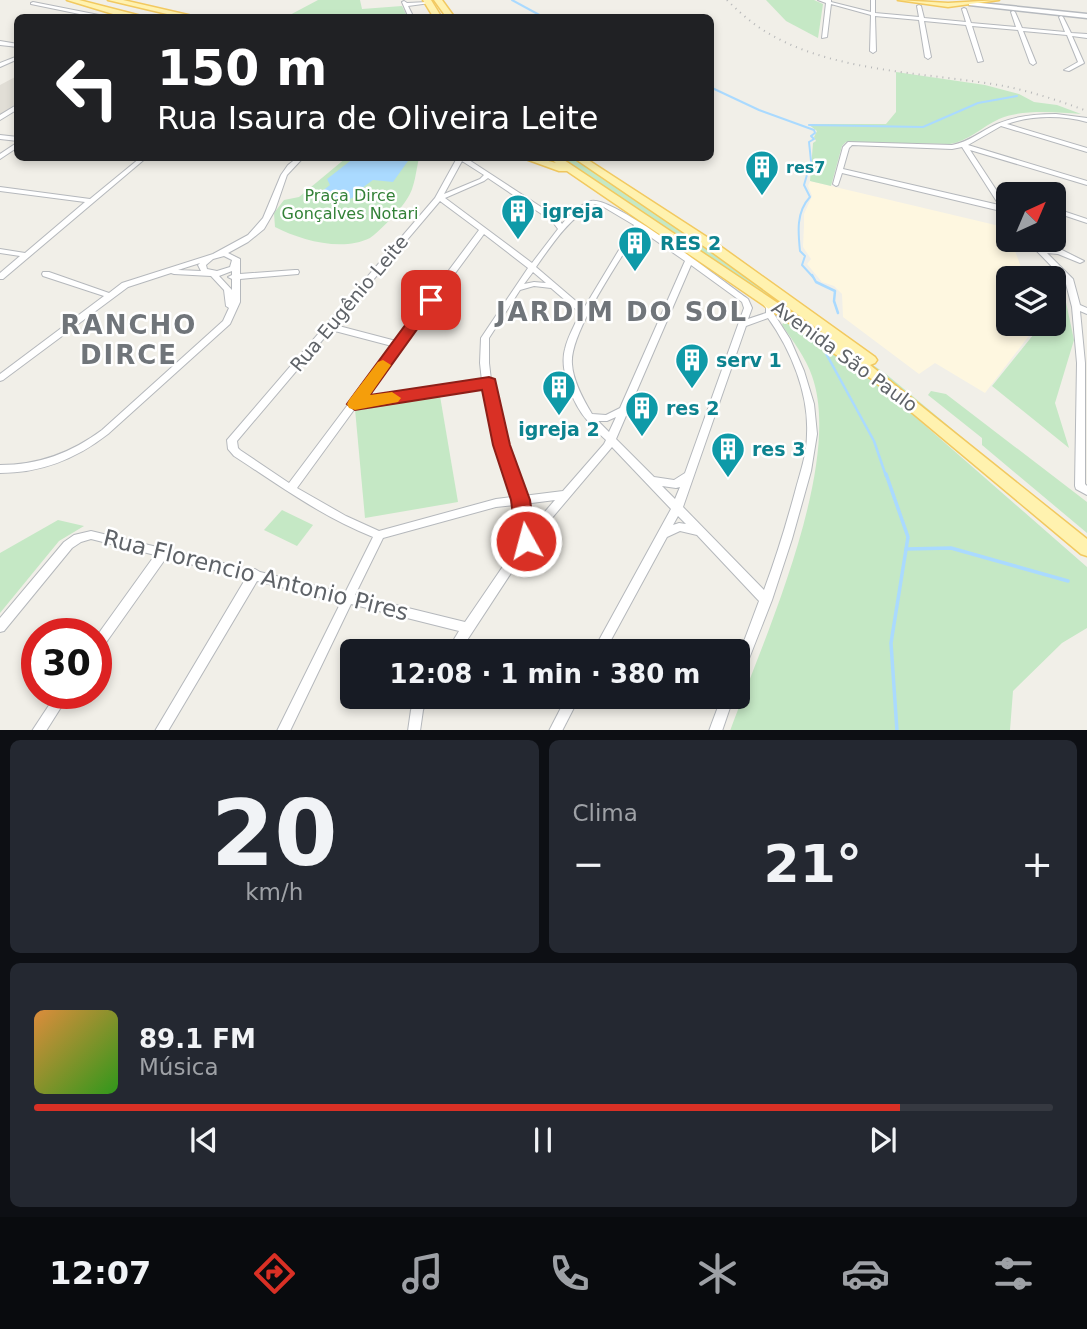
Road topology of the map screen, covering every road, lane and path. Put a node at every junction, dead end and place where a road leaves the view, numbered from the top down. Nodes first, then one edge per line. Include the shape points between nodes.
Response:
1 (71, 0) edge
2 (77, 0) edge
3 (110, 0) edge
4 (820, 0) edge
5 (873, 0) edge
6 (902, 0) edge
7 (955, 0) edge
8 (995, 0) edge
9 (1003, 0) edge
10 (829, 1) edge
11 (428, 2) edge
12 (33, 3) dead end
13 (405, 3) edge
14 (919, 6) dead end
15 (967, 7) junction
16 (1011, 8) junction
17 (177, 13) junction
18 (87, 14) edge
19 (120, 14) edge
20 (122, 14) edge
21 (181, 14) edge
22 (873, 14) junction
23 (1086, 15) edge
24 (1061, 17) dead end
25 (921, 20) junction
26 (970, 24) junction
27 (1019, 29) junction
28 (1069, 34) junction
29 (1087, 36) edge
30 (824, 37) dead end
31 (873, 51) dead end
32 (928, 57) dead end
33 (979, 61) dead end
34 (1033, 63) dead end
35 (1068, 70) dead end
36 (1085, 119) edge
37 (1008, 121) junction
38 (1000, 124) junction
39 (1026, 132) junction
40 (14, 145) edge
41 (966, 148) junction
42 (1087, 150) edge
43 (0, 157) edge
44 (138, 161) edge
45 (297, 161) edge
46 (459, 161) edge
47 (466, 161) edge
48 (539, 161) edge
49 (559, 161) edge
50 (584, 161) edge
51 (840, 170) junction
52 (488, 175) junction
53 (1087, 183) edge
54 (836, 184) dead end
55 (595, 185) junction
56 (0, 189) edge
57 (996, 192) edge
58 (439, 198) junction
59 (90, 201) junction
60 (996, 201) edge
61 (1066, 213) edge
62 (1087, 220) edge
63 (638, 225) junction
64 (561, 229) junction
65 (483, 230) junction
66 (652, 235) junction
67 (629, 239) junction
68 (245, 242) junction
69 (0, 251) edge
70 (1042, 252) edge
71 (1059, 252) edge
72 (26, 255) junction
73 (212, 257) junction
74 (1048, 258) junction
75 (689, 261) junction
76 (1084, 262) edge
77 (237, 264) junction
78 (532, 269) junction
79 (295, 272) dead end
80 (705, 273) junction
81 (46, 274) dead end
82 (213, 275) junction
83 (0, 277) edge
84 (237, 277) junction
85 (680, 283) junction
86 (125, 285) junction
87 (553, 287) junction
88 (518, 289) junction
89 (756, 293) junction
90 (108, 296) junction
91 (596, 296) junction
92 (569, 300) junction
93 (1076, 307) junction
94 (1087, 311) edge
95 (585, 313) junction
96 (772, 317) junction
97 (793, 318) junction
98 (744, 324) junction
99 (330, 327) junction
100 (208, 339) junction
101 (398, 345) junction
102 (1084, 364) edge
103 (0, 378) edge
104 (489, 383) junction
105 (355, 404) junction
106 (622, 410) junction
107 (589, 417) junction
108 (1084, 430) edge
109 (611, 439) junction
110 (0, 469) edge
111 (690, 474) junction
112 (651, 480) junction
113 (291, 488) junction
114 (1083, 489) edge
115 (565, 495) junction
116 (521, 500) junction
117 (678, 506) junction
118 (704, 533) junction
119 (663, 534) junction
120 (379, 535) junction
121 (1087, 539) edge
122 (526, 541) junction
123 (1087, 549) edge
124 (163, 552) junction
125 (255, 574) junction
126 (349, 597) junction
127 (766, 600) junction
128 (112, 624) edge
129 (0, 627) edge
130 (467, 628) junction
131 (460, 639) edge
132 (606, 639) edge
133 (750, 641) edge
134 (53, 709) edge
135 (417, 709) edge
136 (567, 709) edge
137 (723, 709) edge
138 (38, 730) edge
139 (161, 730) edge
140 (283, 730) edge
141 (414, 730) edge
142 (555, 730) edge
143 (715, 730) edge

1 - 19 main road
2 - 3 main road via 103,8 116,4
3 - 17 main road
4 - 10 street
5 - 22 street
6 - 15 main road
7 - 15 main road
8 - 15 main road
9 - 16 main road
10 - 22 street
10 - 30 street
11 - 13 street
12 - 18 street
14 - 25 street
15 - 16 main road
15 - 26 street
16 - 23 main road
16 - 27 street
17 - 20 main road via 133,6 120,10
17 - 21 main road
22 - 25 street
22 - 31 street
24 - 28 street
25 - 26 street
25 - 32 street
26 - 27 street
26 - 33 street
27 - 28 street
27 - 34 street
28 - 29 street
28 - 35 street via 1081,63
36 - 37 street
37 - 38 street
37 - 39 street
38 - 39 street
38 - 41 street
39 - 42 street
40 - 43 street
41 - 51 street via 850,143
41 - 53 street
41 - 57 street
44 - 59 street
45 - 68 street via 281,176 267,216
46 - 58 street, Rua Eugênio Leite
47 - 52 street
48 - 55 main road
49 - 55 main road, Avenida São Paulo
50 - 121 main road, Avenida São Paulo via 871,360
51 - 54 street
51 - 60 street
52 - 58 street
52 - 64 street via 555,220
55 - 89 main road, Avenida São Paulo
56 - 59 street
58 - 65 street
58 - 99 street, Rua Eugênio Leite
59 - 72 street
61 - 62 street
63 - 64 street via 596,201 585,205
63 - 66 street
63 - 67 street
64 - 78 street
65 - 78 street
65 - 101 street
66 - 67 street via 642,233
66 - 75 street
67 - 91 street
68 - 73 street
68 - 77 street
69 - 72 street
70 - 74 street
71 - 76 street
72 - 83 street
73 - 77 street via 230,255
73 - 82 street via 202,268
73 - 86 street
74 - 76 street
74 - 93 street via 1069,279
75 - 80 street
75 - 85 street
77 - 82 street
77 - 84 street
78 - 87 street
78 - 88 street
79 - 84 street
80 - 85 street via 693,274
80 - 98 street via 745,301
81 - 90 street
82 - 84 street
82 - 86 street via 164,273
82 - 100 street via 228,289 230,307
84 - 100 street via 233,314
85 - 106 street
86 - 90 street
87 - 88 street via 534,284
87 - 92 street
88 - 104 street via 485,338
89 - 96 street
89 - 97 main road, Avenida São Paulo
90 - 103 street
91 - 92 street via 583,302
91 - 95 street
92 - 95 street
93 - 94 street
93 - 102 street
95 - 107 street via 570,343 567,362
96 - 97 street
96 - 98 street
96 - 127 street via 805,387 812,432 794,514
97 - 123 main road, Avenida São Paulo via 900,393
98 - 111 street
99 - 101 street
99 - 113 street, Rua Eugênio Leite via 231,444 237,453
100 - 110 street via 84,447 43,465
101 - 105 street
102 - 108 street
104 - 105 street
104 - 116 street via 502,445
105 - 113 street
106 - 107 street via 607,418
106 - 109 street
107 - 109 street
108 - 114 street
109 - 112 street
109 - 115 street
111 - 112 street via 676,484
111 - 117 street
112 - 117 street
113 - 120 street via 358,528
115 - 116 street
115 - 122 street
116 - 120 street
116 - 122 street
117 - 118 street
117 - 119 street
118 - 119 street via 679,527
118 - 127 street
119 - 132 street
120 - 126 street
122 - 130 street
124 - 125 street, Rua Florencio Antonio Pires
124 - 128 street
124 - 129 street, Rua Florencio Antonio Pires via 91,535 78,538
125 - 126 street, Rua Florencio Antonio Pires
125 - 139 street
126 - 130 street, Rua Florencio Antonio Pires
126 - 140 street
127 - 133 street
130 - 131 street
134 - 138 street
135 - 141 street
136 - 142 street
137 - 143 street

